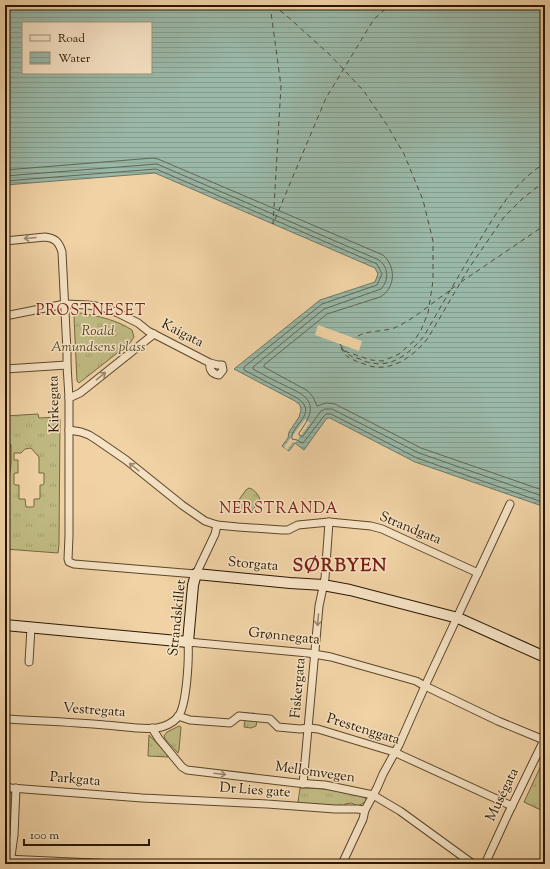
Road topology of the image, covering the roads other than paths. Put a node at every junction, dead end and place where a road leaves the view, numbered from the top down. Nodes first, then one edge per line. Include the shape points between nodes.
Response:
1 (5, 241) edge
2 (65, 304) junction
3 (5, 316) edge
4 (154, 334) junction
5 (210, 363) dead end
6 (67, 365) junction
7 (5, 369) edge
8 (69, 398) junction
9 (69, 430) junction
10 (510, 504) dead end
11 (329, 522) junction
12 (217, 525) junction
13 (68, 560) joint
14 (478, 572) junction
15 (196, 574) junction
16 (323, 585) junction
17 (458, 618) junction
18 (5, 625) edge
19 (31, 628) junction
20 (188, 642) junction
21 (315, 654) junction
22 (545, 657) edge
23 (29, 662) dead end
24 (425, 686) junction
25 (178, 716) junction
26 (5, 719) edge
27 (152, 728) junction
28 (309, 728) junction
29 (544, 739) edge
30 (394, 752) junction
31 (303, 784) junction
32 (5, 786) edge
33 (16, 788) junction
34 (373, 795) junction
35 (142, 798) joint
36 (512, 806) junction
37 (365, 810) junction
38 (9, 861) edge
39 (117, 864) edge
40 (342, 864) edge
41 (473, 864) edge
42 (485, 864) edge

2 -> 1 street, Kirkegata via 62,257 57,242 44,237
2 - 3 street, Kaigata
2 - 4 street, Kaigata via 108,309 138,323
2 - 6 street, Kirkegata
4 - 5 street, Kaigata
8 -> 4 street via 80,393
6 - 7 street
6 - 8 street, Kirkegata
8 - 9 street, Kirkegata
12 -> 9 street, Strandgata via 204,521 94,438
9 - 13 street, Kirkegata
10 - 14 street
11 - 12 street, Strandgata via 298,525 288,530
11 - 14 street, Strandgata via 382,529
11 - 16 street, Fiskergata
12 - 15 street, Strandskillet
13 - 15 street, Storgata via 74,564
14 - 17 street
15 - 16 street, Storgata
15 - 20 street, Strandskillet
16 - 17 street, Storgata
16 -> 21 street, Fiskergata
17 - 22 street, Storgata
17 - 24 street
18 - 19 street, Grønnegata
19 - 20 street, Grønnegata
19 - 23 street
20 - 21 street, Grønnegata
20 - 25 street, Strandskillet via 184,698
21 - 24 street, Grønnegata via 388,673
21 - 28 street, Fiskergata
24 - 29 street, Grønnegata
24 - 30 street
25 - 27 street, Vestregata via 159,728
25 - 28 street, Prestenggata via 190,720 230,723 239,716 262,718 270,719 278,727
26 - 27 street, Vestregata
27 -> 31 street, Mellomvegen via 187,770
28 - 30 street, Prestenggata
28 - 31 street, Fiskergata
29 - 36 street, Muségata
30 - 34 street
30 - 36 street, Prestenggata
31 - 34 street, Mellomvegen via 336,787
32 - 33 street, Parkgata
33 - 35 street, Parkgata
33 - 38 street via 14,835
34 - 37 street
34 - 41 street, Mellomvegen via 400,811
35 - 37 street, Dr Lies gate
36 - 42 street, Muségata
37 - 40 street
38 - 39 street

